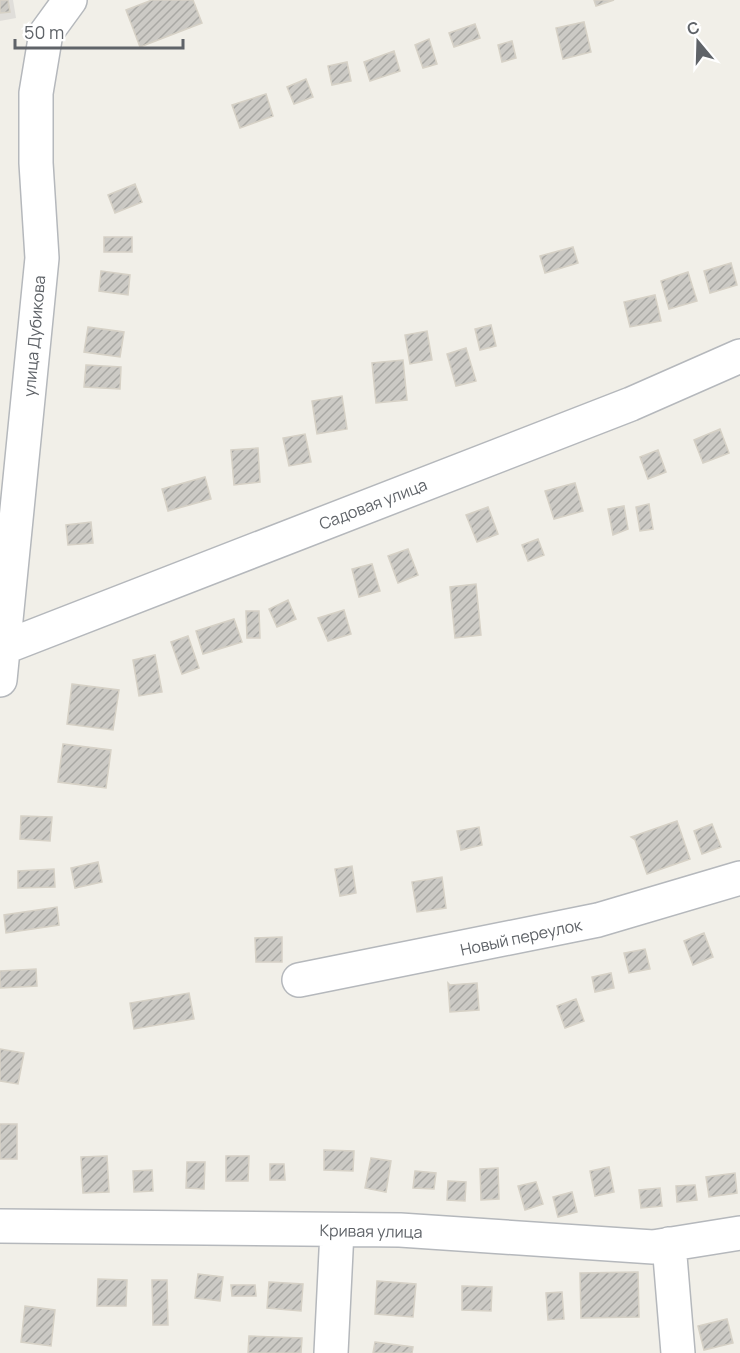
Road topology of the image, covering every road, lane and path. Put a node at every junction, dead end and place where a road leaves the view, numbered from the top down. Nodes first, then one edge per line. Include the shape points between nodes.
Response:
1 (70, 0) edge
2 (740, 356) edge
3 (5, 647) junction
4 (0, 680) edge
5 (740, 878) edge
6 (299, 980) dead end
7 (0, 1226) edge
8 (337, 1231) junction
9 (740, 1233) edge
10 (669, 1244) junction
11 (331, 1353) edge
12 (678, 1353) edge

1 - 3 street, улица Дубикова via 46,33 36,93 42,258
2 - 3 street, Садовая улица via 620,408
3 - 4 street, улица Дубикова
5 - 6 street, Новый переулок via 598,920
7 - 8 street, Кривая улица
8 - 10 street, Кривая улица via 400,1230 653,1247
8 - 11 street
9 - 10 street, Кривая улица
10 - 12 street

